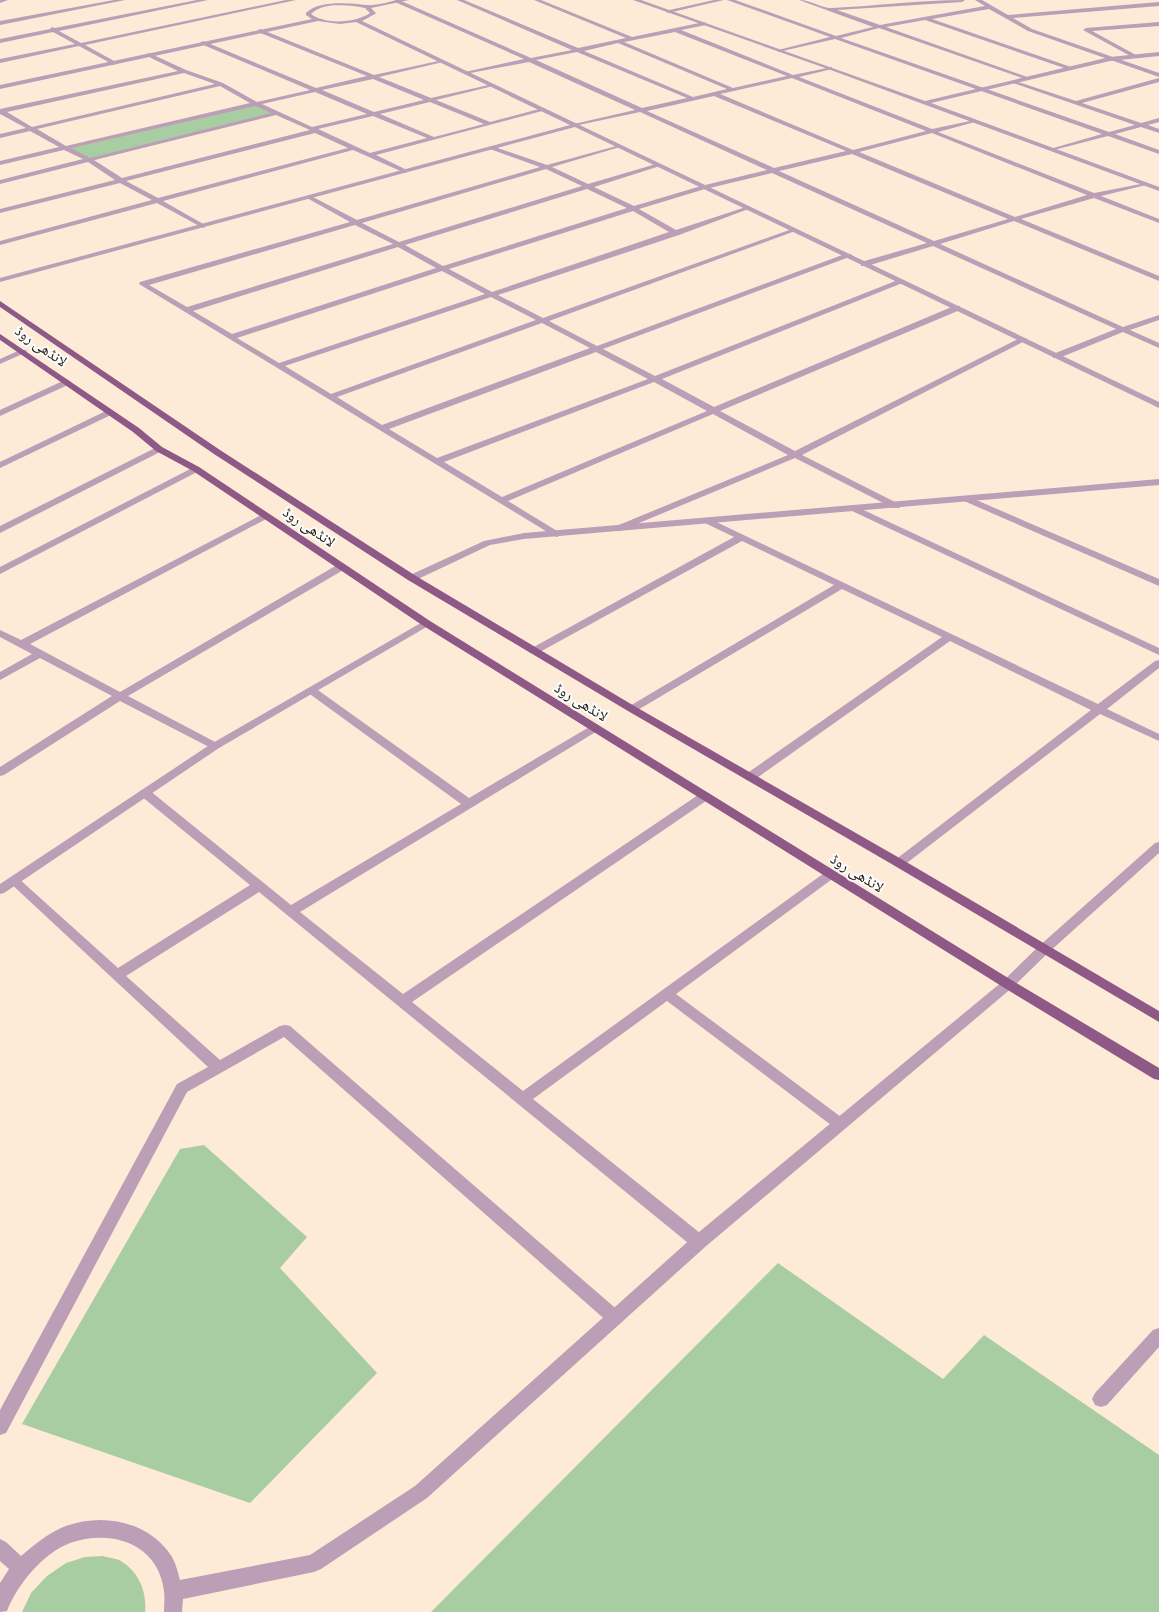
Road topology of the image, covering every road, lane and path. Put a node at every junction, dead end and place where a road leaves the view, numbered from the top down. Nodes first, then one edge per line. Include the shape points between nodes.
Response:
1 (6, 0) edge
2 (122, 0) edge
3 (205, 0) edge
4 (293, 0) edge
5 (317, 0) edge
6 (406, 0) edge
7 (460, 0) edge
8 (537, 0) edge
9 (636, 0) edge
10 (721, 0) edge
11 (730, 0) edge
12 (802, 0) edge
13 (962, 0) edge
14 (978, 0) edge
15 (0, 1) edge
16 (398, 2) junction
17 (1159, 4) edge
18 (327, 5) junction
19 (367, 7) junction
20 (990, 7) junction
21 (829, 10) junction
22 (668, 11) junction
23 (0, 17) edge
24 (1008, 17) junction
25 (926, 18) junction
26 (21, 19) junction
27 (316, 20) junction
28 (356, 20) junction
29 (0, 23) edge
30 (35, 23) dead end
31 (704, 24) junction
32 (1159, 24) edge
33 (41, 25) dead end
34 (878, 27) junction
35 (55, 30) junction
36 (675, 30) junction
37 (260, 31) junction
38 (834, 37) junction
39 (632, 39) junction
40 (0, 41) edge
41 (619, 42) junction
42 (203, 43) junction
43 (82, 45) junction
44 (580, 50) junction
45 (780, 51) junction
46 (1159, 54) edge
47 (149, 55) junction
48 (1134, 56) junction
49 (1110, 58) junction
50 (530, 60) junction
51 (0, 61) edge
52 (441, 61) junction
53 (114, 62) junction
54 (830, 68) junction
55 (1069, 68) junction
56 (184, 71) junction
57 (467, 73) junction
58 (1159, 74) edge
59 (373, 76) junction
60 (792, 77) junction
61 (1027, 78) junction
62 (1159, 80) edge
63 (1013, 82) junction
64 (221, 84) junction
65 (491, 85) junction
66 (0, 87) edge
67 (981, 89) junction
68 (314, 90) junction
69 (733, 90) junction
70 (714, 94) junction
71 (693, 99) junction
72 (429, 100) junction
73 (924, 103) junction
74 (1076, 103) junction
75 (256, 104) junction
76 (543, 110) junction
77 (640, 111) junction
78 (1, 112) edge
79 (277, 113) junction
80 (372, 114) junction
81 (1159, 120) edge
82 (974, 121) junction
83 (490, 124) junction
84 (1142, 125) junction
85 (576, 126) junction
86 (30, 129) junction
87 (314, 130) junction
88 (1159, 131) edge
89 (934, 132) junction
90 (1106, 134) junction
91 (0, 136) edge
92 (434, 139) junction
93 (618, 146) junction
94 (65, 148) junction
95 (354, 148) junction
96 (492, 148) junction
97 (1052, 150) junction
98 (851, 152) junction
99 (1159, 152) edge
100 (370, 155) junction
101 (90, 160) junction
102 (0, 163) edge
103 (658, 165) junction
104 (545, 166) junction
105 (772, 170) junction
106 (405, 171) junction
107 (120, 180) junction
108 (0, 182) edge
109 (1144, 184) junction
110 (586, 187) junction
111 (703, 187) junction
112 (1159, 189) edge
113 (1095, 195) junction
114 (309, 197) junction
115 (158, 200) junction
116 (632, 208) junction
117 (748, 208) junction
118 (0, 210) edge
119 (1016, 220) junction
120 (1159, 221) edge
121 (356, 222) junction
122 (203, 226) junction
123 (794, 230) junction
124 (676, 233) junction
125 (0, 243) edge
126 (931, 243) junction
127 (399, 244) junction
128 (848, 256) junction
129 (864, 264) junction
130 (443, 268) junction
131 (1159, 279) edge
132 (0, 280) edge
133 (901, 282) junction
134 (491, 294) junction
135 (0, 303) edge
136 (957, 308) junction
137 (187, 310) junction
138 (1159, 317) edge
139 (544, 321) junction
140 (1122, 330) junction
141 (0, 336) edge
142 (232, 337) junction
143 (1022, 340) junction
144 (1159, 346) edge
145 (596, 349) junction
146 (23, 352) junction
147 (1056, 356) junction
148 (0, 362) edge
149 (278, 366) junction
150 (655, 379) junction
151 (67, 382) junction
152 (330, 397) junction
153 (1159, 405) edge
154 (712, 411) junction
155 (110, 412) junction
156 (0, 413) edge
157 (382, 428) junction
158 (159, 449) junction
159 (795, 455) junction
160 (437, 461) junction
161 (0, 465) edge
162 (196, 470) junction
163 (1159, 482) edge
164 (967, 499) junction
165 (502, 500) junction
166 (896, 506) junction
167 (855, 509) junction
168 (265, 516) junction
169 (708, 521) junction
170 (616, 529) junction
171 (0, 530) edge
172 (557, 534) junction
173 (742, 537) junction
174 (341, 567) junction
175 (0, 571) edge
176 (412, 578) junction
177 (1159, 583) edge
178 (842, 585) junction
179 (426, 623) junction
180 (0, 633) edge
181 (949, 637) junction
182 (22, 644) junction
183 (534, 651) junction
184 (1159, 652) edge
185 (40, 654) junction
186 (1159, 663) edge
187 (0, 677) edge
188 (311, 690) junction
189 (120, 696) junction
190 (632, 709) junction
191 (1099, 709) junction
192 (596, 728) junction
193 (1159, 738) edge
194 (215, 746) junction
195 (0, 772) edge
196 (750, 778) junction
197 (146, 793) junction
198 (705, 796) junction
199 (469, 804) junction
200 (1159, 846) edge
201 (899, 863) junction
202 (831, 874) junction
203 (14, 881) junction
204 (260, 886) junction
205 (0, 890) edge
206 (291, 911) junction
207 (1043, 950) junction
208 (117, 975) junction
209 (1008, 984) junction
210 (667, 994) junction
211 (403, 1001) junction
212 (1159, 1017) edge
213 (218, 1067) junction
214 (1159, 1075) edge
215 (523, 1099) junction
216 (840, 1124) junction
217 (699, 1242) junction
218 (615, 1318) junction
219 (1159, 1335) edge
220 (1101, 1399) dead end
221 (0, 1427) edge
222 (0, 1548) edge
223 (21, 1568) junction
224 (174, 1591) junction
225 (0, 1604) edge
226 (173, 1612) edge

1 - 15 street
2 - 26 street
3 - 35 street
4 - 43 street
5 - 18 street
6 - 16 street
7 - 44 street
8 - 39 street
9 - 22 street
10 - 22 street
11 - 38 street
12 - 21 street
13 - 21 street
14 - 20 street
16 - 19 street
16 - 50 street
17 - 24 street
18 - 19 street via 351,4
18 - 27 street via 310,11 310,17
19 - 28 street via 373,12 370,16
20 - 24 street
20 - 25 street
21 - 34 street
22 - 31 street
23 - 26 street
24 - 49 street via 1030,30
25 - 34 street
25 - 55 street
26 - 29 street
26 - 30 street
27 - 28 street
27 - 37 street
28 - 52 street
31 - 36 street
31 - 45 street
32 - 48 street via 1086,30
33 - 35 street
34 - 38 street
34 - 61 street
35 - 40 street
35 - 43 street
36 - 39 street
36 - 60 street
37 - 42 street
37 - 59 street
38 - 45 street
38 - 67 street
39 - 41 street
41 - 44 street
41 - 69 street
42 - 47 street
42 - 68 street
43 - 51 street
43 - 53 street
44 - 50 street
44 - 71 street
45 - 54 street
46 - 48 street
47 - 53 street
47 - 56 street
48 - 49 street
49 - 55 street
49 - 58 street
50 - 57 street
50 - 77 street
52 - 57 street
52 - 59 street
53 - 66 street
54 - 60 street
54 - 73 street
55 - 61 street
56 - 64 street
56 - 78 street
57 - 65 street
59 - 68 street
59 - 72 street
60 - 69 street
60 - 89 street
61 - 63 street
62 - 74 street
63 - 67 street
63 - 74 street
64 - 75 street
64 - 86 street
65 - 72 street
65 - 76 street
67 - 73 street
67 - 90 street
68 - 75 street
68 - 80 street
69 - 70 street
70 - 71 street
70 - 98 street
71 - 77 street
72 - 80 street
72 - 83 street
73 - 82 street
74 - 84 street
75 - 79 street
75 - 94 street
76 - 83 street
76 - 85 street
77 - 85 street
77 - 105 street
78 - 86 street
79 - 87 street
79 - 101 street
80 - 87 street
80 - 92 street
81 - 84 street
82 - 89 street
82 - 97 street
83 - 92 street
84 - 88 street
84 - 90 street
85 - 93 street
85 - 96 street
86 - 91 street
86 - 94 street
87 - 95 street
87 - 107 street
89 - 98 street
89 - 113 street
90 - 97 street
90 - 99 street
92 - 100 street
93 - 103 street
93 - 104 street
94 - 101 street
94 - 102 street
95 - 100 street
95 - 115 street
96 - 104 street
96 - 106 street
97 - 109 street
98 - 105 street
98 - 119 street
100 - 106 street
101 - 107 street
101 - 108 street
103 - 110 street
103 - 111 street
104 - 110 street
104 - 121 street
105 - 111 street
105 - 126 street
106 - 114 street
107 - 115 street
107 - 118 street
109 - 112 street
109 - 113 street
110 - 116 street
110 - 127 street
111 - 116 street
111 - 117 street
113 - 119 street
113 - 120 street
114 - 121 street
114 - 122 street
115 - 122 street
115 - 125 street
116 - 124 street
116 - 130 street
117 - 123 street
117 - 124 street
119 - 126 street
119 - 131 street
121 - 127 street
121 - 137 street via 143,284
122 - 132 street
123 - 128 street
123 - 139 street
124 - 134 street
126 - 129 street
126 - 140 street
127 - 130 street
127 - 137 street
128 - 129 street
128 - 145 street
129 - 133 street
130 - 134 street
130 - 142 street
133 - 136 street
133 - 150 street
134 - 139 street
134 - 149 street
135 - 176 main road, لانڈھی روڈ via 217,452
136 - 143 street
136 - 154 street
137 - 142 street
138 - 140 street
139 - 145 street
139 - 152 street
140 - 144 street
140 - 147 street
141 - 146 main road, لانڈھی روڈ
142 - 149 street
143 - 147 street
143 - 159 street
145 - 150 street
145 - 157 street
146 - 148 street
146 - 151 main road, لانڈھی روڈ
147 - 153 street
149 - 152 street
150 - 154 street
150 - 160 street
151 - 155 main road, لانڈھی روڈ
151 - 156 street
152 - 157 street
154 - 159 street
154 - 165 street
155 - 158 main road, لانڈھی روڈ
155 - 161 street
157 - 160 street
158 - 162 main road, لانڈھی روڈ
158 - 171 street
159 - 166 street
159 - 170 street
160 - 165 street
162 - 168 main road, لانڈھی روڈ
162 - 175 street
163 - 164 street
164 - 166 street
164 - 177 street
165 - 172 street
166 - 167 street
167 - 169 street
167 - 184 street
168 - 174 main road, لانڈھی روڈ
168 - 182 street
169 - 170 street
169 - 173 street
170 - 172 street
172 - 176 street via 524,536 487,543
173 - 178 street
173 - 183 street
174 - 179 main road, لانڈھی روڈ
174 - 189 street
176 - 183 main road, لانڈھی روڈ
178 - 181 street
178 - 190 street
179 - 188 street
179 - 192 main road, لانڈھی روڈ
180 - 182 street
181 - 191 street
181 - 196 street
182 - 185 street
183 - 190 main road, لانڈھی روڈ
185 - 187 street
185 - 189 street
186 - 191 street
188 - 194 street
188 - 199 street
189 - 194 street
189 - 195 street
190 - 196 main road, لانڈھی روڈ
191 - 193 street
191 - 201 street
192 - 198 main road, لانڈھی روڈ
192 - 199 street
194 - 197 street
196 - 201 main road, لانڈھی روڈ
197 - 203 street
197 - 204 street
198 - 202 main road, لانڈھی روڈ
198 - 211 street
199 - 206 street
200 - 207 street
201 - 207 main road, لانڈھی روڈ
202 - 209 main road, لانڈھی روڈ
202 - 210 street
203 - 205 street
203 - 208 street
204 - 206 street
204 - 208 street
206 - 211 street
207 - 209 street
207 - 212 main road, لانڈھی روڈ
208 - 213 street
209 - 214 main road, لانڈھی روڈ
209 - 216 street
210 - 215 street
210 - 216 street
211 - 215 street
213 - 218 street via 285,1030
213 - 221 street via 182,1088
215 - 217 street
216 - 217 street
217 - 218 street
218 - 224 street via 421,1492 314,1563
219 - 220 street
222 - 223 street
223 - 224 street via 46,1546 66,1535 96,1528 124,1531 149,1543 166,1564
223 - 225 street via 2,1596
224 - 226 street

